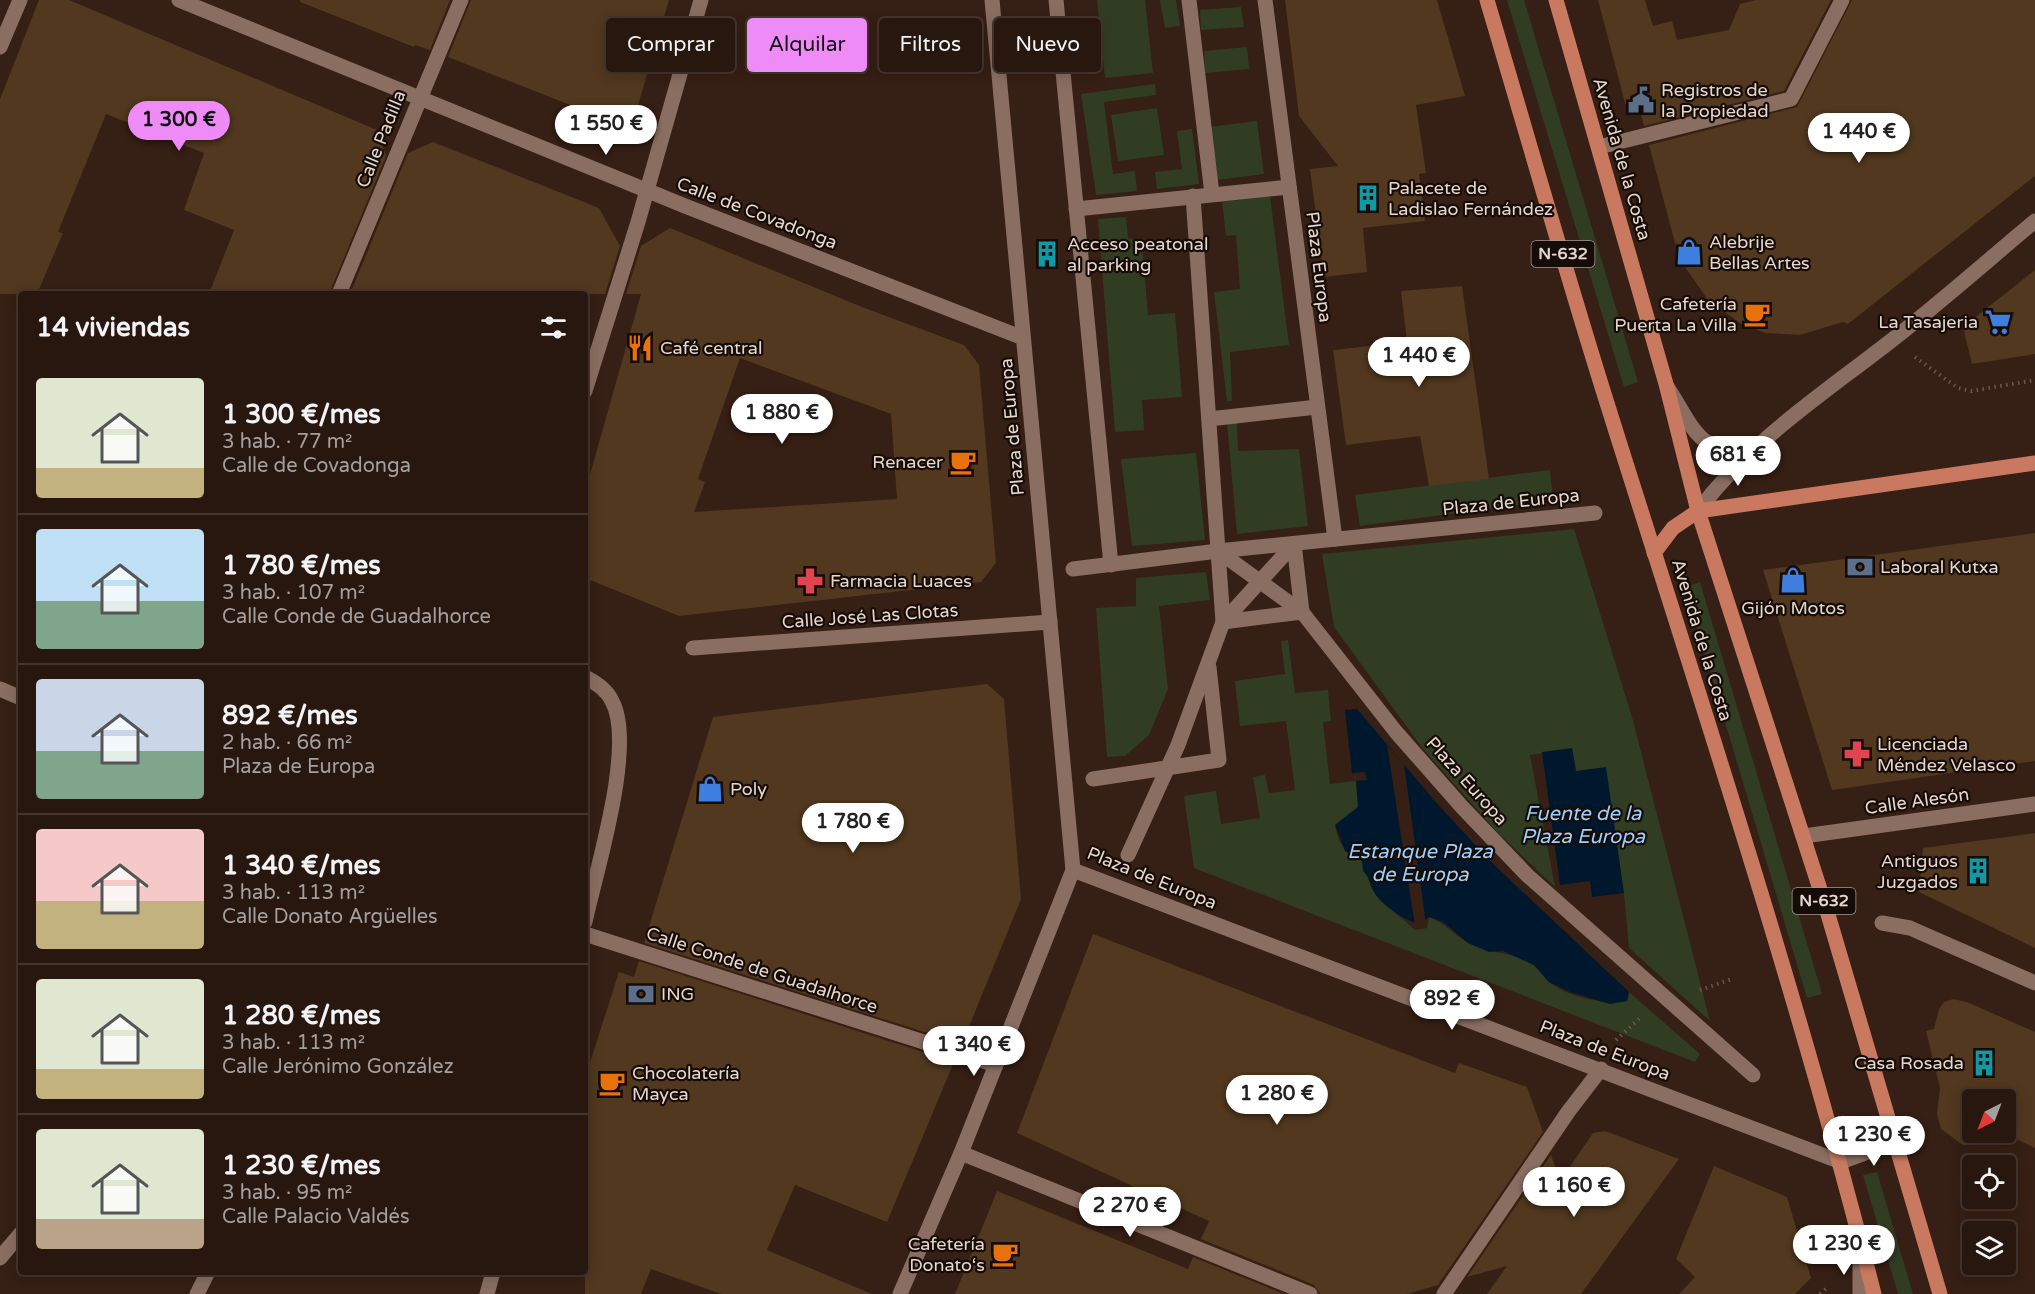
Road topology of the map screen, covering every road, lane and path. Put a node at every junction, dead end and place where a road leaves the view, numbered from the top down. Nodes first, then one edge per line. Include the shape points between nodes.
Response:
1 (20, 0) edge
2 (178, 0) edge
3 (461, 0) edge
4 (700, 0) edge
5 (992, 0) edge
6 (1056, 0) edge
7 (1189, 0) edge
8 (1265, 0) edge
9 (1487, 0) edge
10 (1556, 0) edge
11 (1842, 0) edge
12 (0, 47) edge
13 (418, 98) junction
14 (1599, 147) junction
15 (1289, 187) junction
16 (646, 190) junction
17 (1212, 194) junction
18 (1193, 196) junction
19 (1076, 208) junction
20 (2035, 221) edge
21 (340, 291) edge
22 (1023, 338) junction
23 (1895, 338) junction
24 (2035, 380) edge
25 (588, 381) edge
26 (1666, 384) junction
27 (1317, 407) junction
28 (1209, 419) junction
29 (1757, 444) junction
30 (2035, 463) edge
31 (1698, 511) junction
32 (1595, 513) dead end
33 (1335, 539) junction
34 (1294, 544) junction
35 (1218, 551) junction
36 (1654, 553) junction
37 (1111, 565) junction
38 (1073, 569) dead end
39 (1260, 582) junction
40 (1302, 612) junction
41 (1050, 622) junction
42 (1223, 622) junction
43 (693, 648) dead end
44 (1209, 661) junction
45 (588, 678) edge
46 (0, 689) edge
47 (18, 697) edge
48 (1168, 767) junction
49 (1093, 779) dead end
50 (2035, 804) edge
51 (1804, 836) junction
52 (1128, 855) dead end
53 (1073, 870) junction
54 (588, 908) edge
55 (1882, 923) dead end
56 (588, 935) edge
57 (2035, 983) edge
58 (996, 1065) junction
59 (1601, 1069) junction
60 (1753, 1075) dead end
61 (1895, 1142) junction
62 (961, 1153) junction
63 (1841, 1162) junction
64 (18, 1237) edge
65 (1860, 1237) junction
66 (0, 1258) edge
67 (1860, 1258) joint
68 (206, 1275) edge
69 (492, 1275) edge
70 (1828, 1287) dead end
71 (197, 1294) edge
72 (487, 1294) edge
73 (900, 1294) edge
74 (1310, 1294) edge
75 (1444, 1294) edge
76 (1820, 1294) edge
77 (1860, 1294) edge
78 (1874, 1294) edge
79 (1940, 1294) edge

1 - 12 street
2 - 13 street, Calle de Covadonga
3 - 13 street, Calle Padilla
4 - 16 street
5 - 22 street, Plaza de Europa
6 - 19 street
7 - 17 street
8 - 15 street, Plaza Europa
9 - 36 main road, Avenida de la Costa / N-632
10 - 14 main road, Avenida de la Costa / N-632
11 - 14 street via 1791,99
13 - 16 street, Calle de Covadonga
13 - 21 street, Calle Padilla
14 - 26 main road, Avenida de la Costa / N-632
15 - 17 street
15 - 27 street, Plaza Europa
16 - 22 street, Calle de Covadonga
16 - 25 street
17 - 18 street
18 - 19 street
18 - 28 street
19 - 37 street
20 - 23 street
22 - 41 street, Plaza de Europa
23 - 24 path via 1958,388 1972,391
23 - 29 street
26 - 29 street via 1706,444 1721,450 1737,450
26 - 31 main road, Avenida de la Costa / N-632
27 - 28 street
27 - 33 street, Plaza Europa
28 - 35 street
29 - 31 street via 1721,480
30 - 31 main road
31 - 36 main road via 1673,528
31 - 51 main road, Avenida de la Costa / N-632
32 - 33 street, Plaza de Europa
33 - 34 street, Plaza de Europa
34 - 35 street, Plaza de Europa
34 - 39 street
34 - 40 street
35 - 37 street, Plaza de Europa
35 - 39 street, Plaza Europa
35 - 42 street
36 - 63 main road, Avenida de la Costa / N-632
37 - 38 street, Plaza de Europa
39 - 40 street, Plaza Europa
39 - 42 street
40 - 42 street
40 - 60 street, Plaza Europa via 1396,732 1519,867
41 - 43 street, Calle José Las Clotas
41 - 53 street, Plaza de Europa
42 - 44 street
44 - 48 street
44 - 48 street via 1220,760
45 - 54 street via 612,701 621,732 618,772
46 - 47 street
48 - 49 street
48 - 52 street
50 - 51 street, Calle Alesón
51 - 61 main road, Avenida de la Costa / N-632
53 - 58 street
53 - 59 street, Plaza de Europa
55 - 57 street via 1910,928
56 - 58 street, Calle Conde de Guadalhorce
58 - 62 street
59 - 63 street, Plaza de Europa
59 - 75 street
61 - 63 street
61 - 79 main road, Avenida de la Costa / N-632
62 - 73 street
62 - 74 street
63 - 65 main road, Avenida de la Costa / N-632
64 - 66 street
65 - 67 main road
65 - 78 main road, Avenida de la Costa / N-632
67 - 77 street
68 - 71 street
69 - 72 street
70 - 76 path

